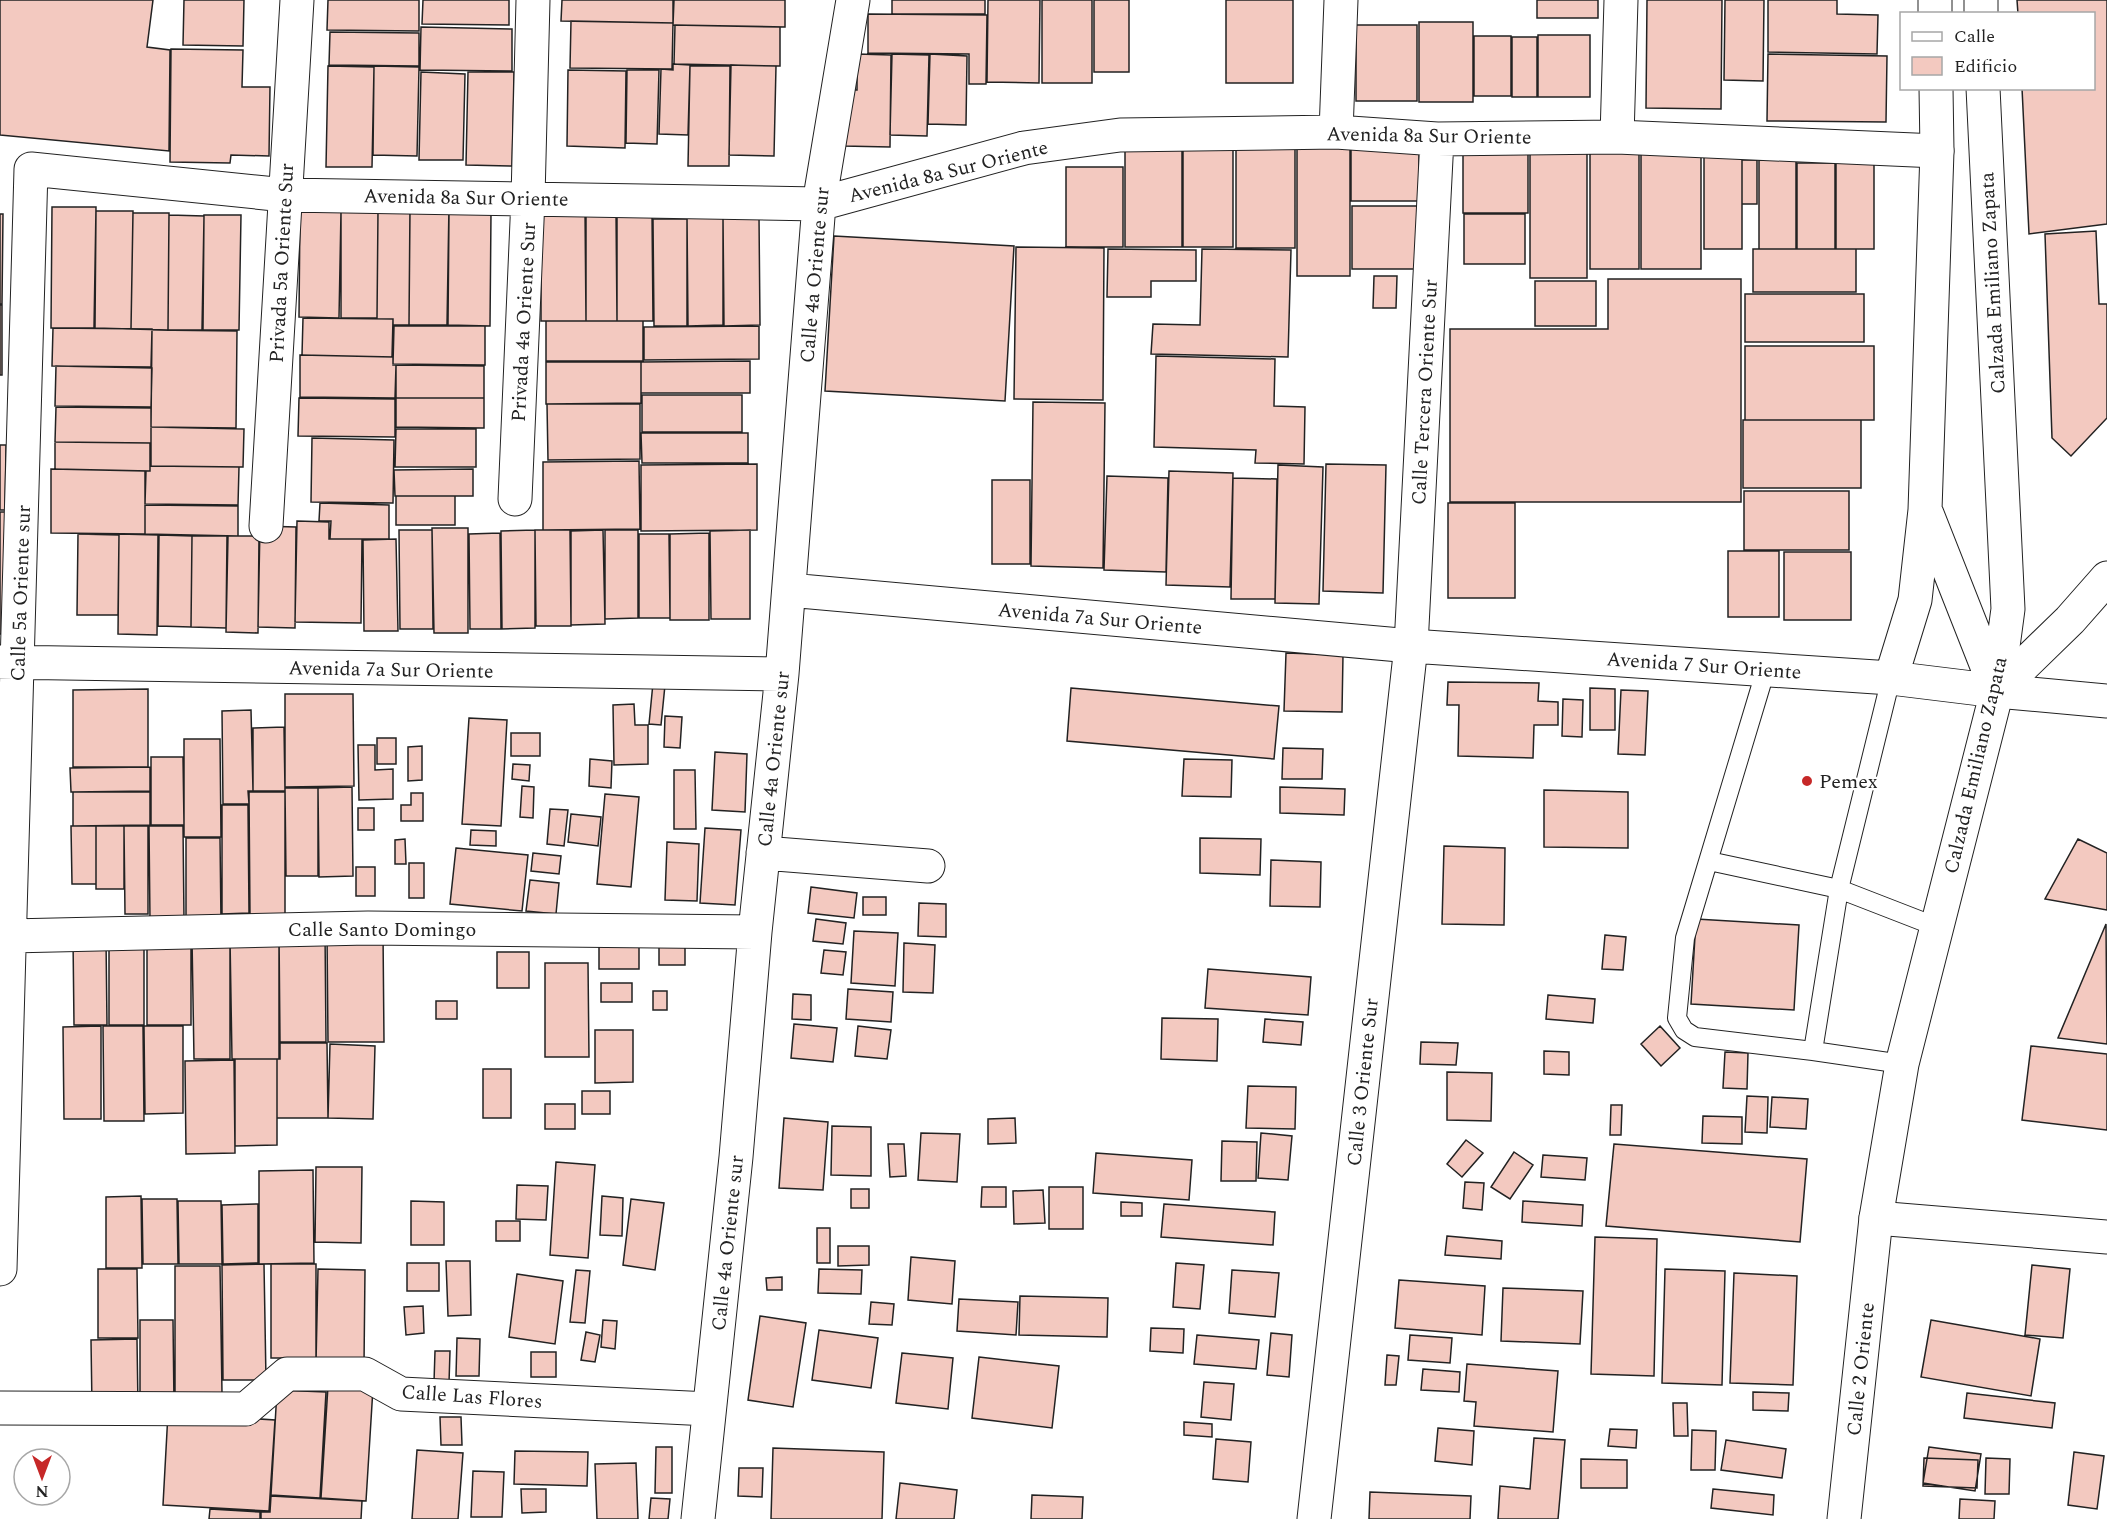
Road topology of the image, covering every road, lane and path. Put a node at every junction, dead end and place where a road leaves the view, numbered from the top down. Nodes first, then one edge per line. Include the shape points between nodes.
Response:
1 (297, 0) edge
2 (533, 0) edge
3 (853, 0) edge
4 (1341, 0) edge
5 (1621, 0) edge
6 (1936, 90) edge
7 (1983, 90) edge
8 (1336, 132) junction
9 (1617, 137) junction
10 (1437, 139) junction
11 (1937, 151) junction
12 (31, 169) joint
13 (285, 195) junction
14 (528, 198) junction
15 (819, 204) junction
16 (515, 500) dead end
17 (1925, 510) junction
18 (266, 526) dead end
19 (2107, 578) edge
20 (789, 590) junction
21 (1411, 646) junction
22 (9, 663) edge
23 (1766, 669) junction
24 (782, 674) junction
25 (1891, 678) junction
26 (1997, 691) junction
27 (2107, 701) edge
28 (763, 853) junction
29 (1709, 861) junction
30 (928, 866) dead end
31 (1839, 889) junction
32 (1937, 927) junction
33 (755, 932) junction
34 (10, 936) junction
35 (1813, 1051) junction
36 (1902, 1064) junction
37 (1, 1180) edge
38 (1876, 1218) junction
39 (2107, 1237) edge
40 (0, 1269) edge
41 (0, 1408) edge
42 (710, 1409) junction
43 (698, 1519) edge
44 (1314, 1519) edge
45 (1844, 1519) edge

1 - 13 street, Privada 5a Oriente Sur
2 - 14 street, Privada 4a Oriente Sur
3 - 15 street, Calle 4a Oriente sur
4 - 8 street
5 - 9 street
6 - 11 street
7 - 26 street, Calzada Emiliano Zapata via 2008,609
8 - 10 street, Avenida 8a Sur Oriente
8 - 15 street, Avenida 8a Sur Oriente via 1120,135 1024,148
9 - 10 street, Avenida 8a Sur Oriente
9 - 11 street, Avenida 8a Sur Oriente
10 - 21 street, Calle Tercera Oriente Sur
11 - 17 street
12 - 13 street, Avenida 8a Sur Oriente
12 - 22 street, Calle 5a Oriente sur
13 - 14 street, Avenida 8a Sur Oriente
13 - 18 street, Privada 5a Oriente Sur
14 - 15 street, Avenida 8a Sur Oriente
14 - 16 street, Privada 4a Oriente Sur
15 - 20 street, Calle 4a Oriente sur
17 - 25 street via 1915,600
17 - 26 street
19 - 26 street
20 - 21 street, Avenida 7a Sur Oriente
20 - 24 street, Calle 4a Oriente sur
21 - 23 street, Avenida 7 Sur Oriente
21 - 44 street, Calle 3 Oriente Sur
22 - 24 street, Avenida 7a Sur Oriente
22 - 34 street, Calle 5a Oriente sur
23 - 25 street, Avenida 7 Sur Oriente
23 - 29 lane
24 - 28 street, Calle 4a Oriente sur
25 - 26 street, Avenida 7 Sur Oriente
25 - 31 lane
26 - 27 street
26 - 32 street, Calzada Emiliano Zapata
28 - 30 street
28 - 33 street, Calle 4a Oriente sur
29 - 31 lane
29 - 35 lane via 1685,938 1677,1018 1684,1030 1695,1037
31 - 32 lane
31 - 35 lane
32 - 36 street, Calzada Emiliano Zapata
33 - 34 street, Calle Santo Domingo via 368,928
33 - 42 street, Calle 4a Oriente sur
34 - 37 street, Calle 5a Oriente sur
35 - 36 lane
36 - 38 street, Calzada Emiliano Zapata
37 - 40 street, Calle 5a Oriente sur
38 - 39 street
38 - 45 street, Calle 2 Oriente
41 - 42 street, Calle Las Flores via 246,1409 287,1374 365,1374 401,1394
42 - 43 street, Calle 4a Oriente sur

